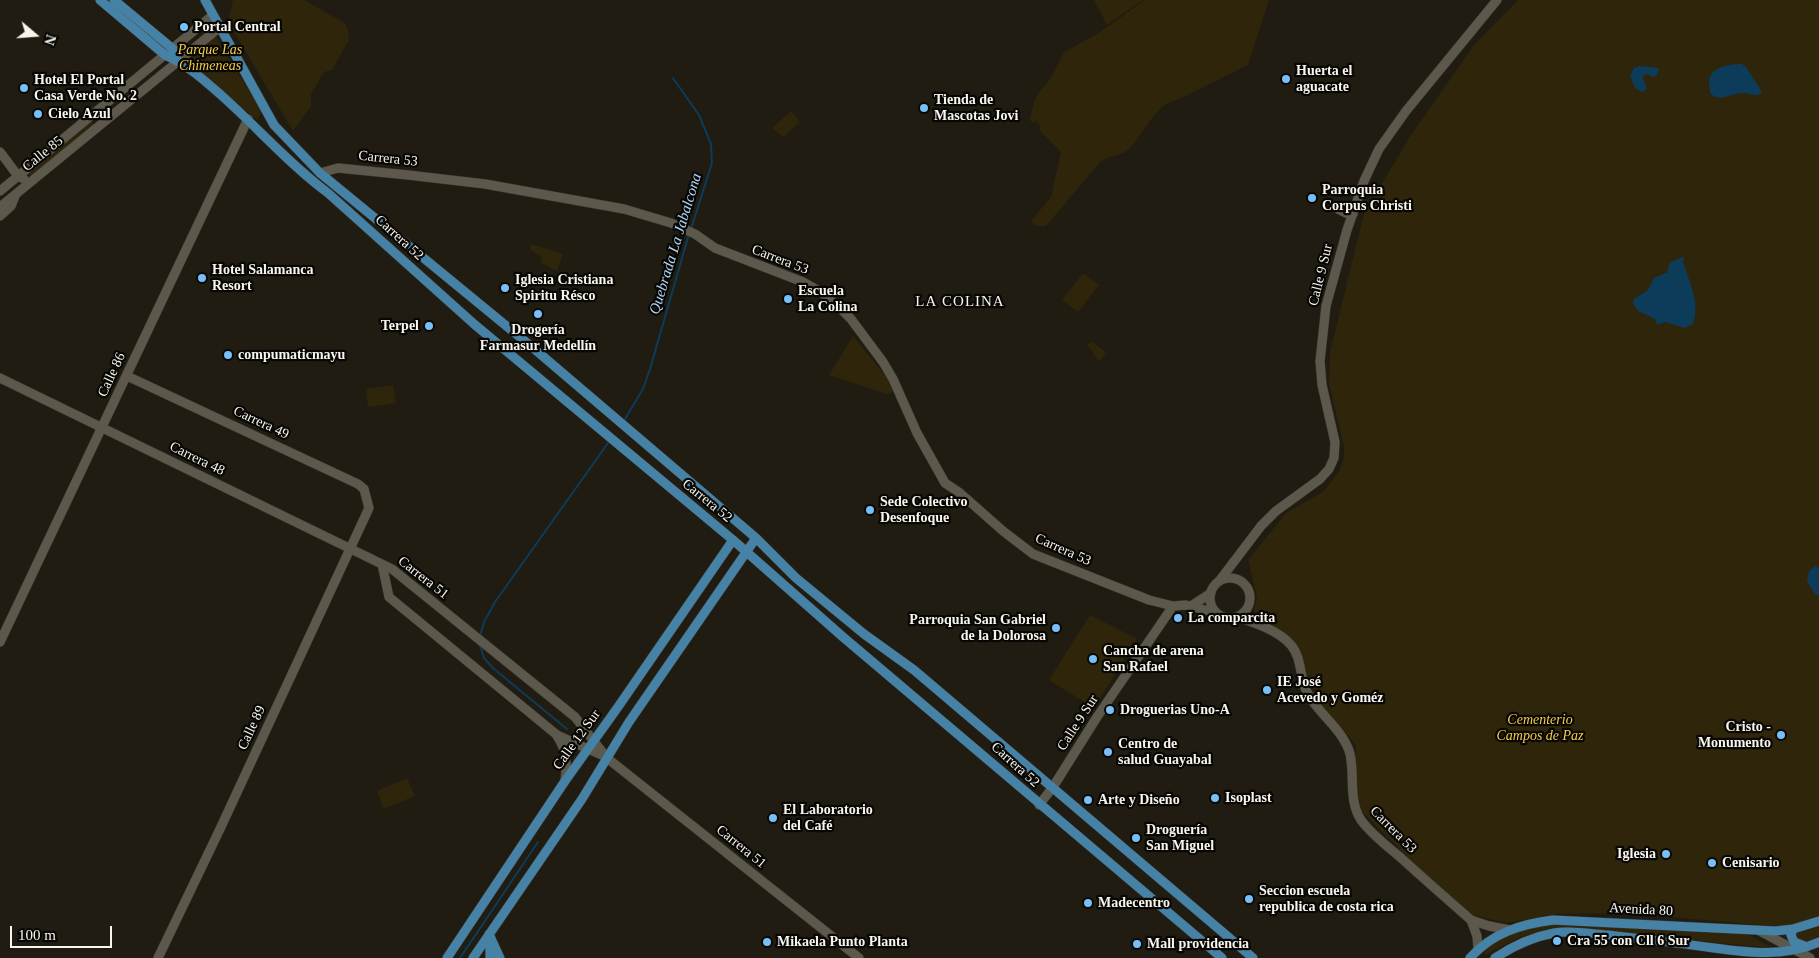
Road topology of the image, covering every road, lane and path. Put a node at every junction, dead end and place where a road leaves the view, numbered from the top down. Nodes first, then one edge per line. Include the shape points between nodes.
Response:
1 (100, 0) edge
2 (114, 0) edge
3 (205, 0) edge
4 (1497, 0) edge
5 (213, 15) junction
6 (220, 27) junction
7 (173, 49) junction
8 (165, 55) junction
9 (178, 61) junction
10 (248, 119) junction
11 (0, 152) edge
12 (320, 173) junction
13 (18, 176) junction
14 (31, 182) junction
15 (0, 191) edge
16 (15, 194) junction
17 (0, 207) edge
18 (1338, 210) dead end
19 (1353, 214) junction
20 (0, 216) edge
21 (127, 376) junction
22 (0, 378) edge
23 (102, 428) junction
24 (369, 508) joint
25 (756, 538) junction
26 (733, 540) junction
27 (349, 546) junction
28 (747, 552) junction
29 (1235, 561) junction
30 (382, 564) junction
31 (1220, 580) junction
32 (1241, 582) junction
33 (1211, 593) junction
34 (1173, 606) junction
35 (1191, 606) junction
36 (1245, 611) junction
37 (1216, 613) junction
38 (1237, 617) junction
39 (1252, 622) junction
40 (0, 642) edge
41 (557, 735) junction
42 (594, 741) junction
43 (588, 749) junction
44 (607, 758) junction
45 (564, 781) junction
46 (1053, 787) junction
47 (1038, 805) junction
48 (1471, 920) junction
49 (1819, 920) edge
50 (1792, 929) junction
51 (1510, 930) junction
52 (1758, 930) junction
53 (490, 934) junction
54 (1819, 942) edge
55 (1807, 947) junction
56 (1478, 949) junction
57 (1797, 950) junction
58 (1741, 951) junction
59 (158, 958) edge
60 (446, 958) edge
61 (474, 958) edge
62 (490, 958) edge
63 (500, 958) edge
64 (859, 958) edge
65 (1222, 958) edge
66 (1253, 958) edge
67 (1463, 958) edge
68 (1470, 958) edge
69 (1495, 958) edge
70 (1753, 958) edge
71 (1810, 958) edge

1 - 8 main road, Carrera 52
2 - 7 main road, Carrera 52
3 - 5 main road, Carrera 52
4 - 19 street, Calle 9 Sur via 1379,149
5 - 6 main road, Carrera 52
5 - 7 street, Calle 85
6 - 9 street, Calle 85
6 - 12 main road, Carrera 52 via 274,125
7 - 8 street, Calle 85
7 - 9 main road, Carrera 52
8 - 9 main road, Carrera 52
8 - 13 street, Calle 85
9 - 10 main road, Carrera 52
9 - 14 street, Calle 85
10 - 21 street, Calle 86
10 - 26 main road, Carrera 52 via 474,324
11 - 13 street
12 - 25 main road, Carrera 52 via 532,347
12 - 34 street, Carrera 53 via 338,168 485,184 624,209 671,223 715,248 821,292 840,308 883,362 945,483 1033,554 1149,600
13 - 14 street
13 - 15 street, Calle 85
13 - 16 street
14 - 16 street, Calle 85
16 - 17 street, Calle 85
16 - 20 street via 11,206
18 - 19 street
19 - 29 street, Calle 9 Sur via 1330,291 1321,350 1322,385 1335,442 1334,458 1320,479 1261,526
21 - 23 street, Calle 86
21 - 24 street, Carrera 49 via 358,484 364,489
22 - 23 street, Carrera 48
23 - 27 street, Carrera 48
23 - 40 street, Calle 86
24 - 27 street, Calle 89
25 - 28 main road
25 - 46 main road, Carrera 52 via 796,578 914,670
26 - 28 main road, Carrera 52
26 - 42 main road, Calle 12 Sur
27 - 30 street, Carrera 48
27 - 59 street, Calle 89
28 - 44 main road
28 - 47 main road, Carrera 52
29 - 31 street, Calle 9 Sur
29 - 32 street
30 - 41 street, Carrera 51 via 389,597
30 - 42 street, Carrera 51 via 575,717
31 - 32 street via 1230,578
31 - 33 street
32 - 36 street via 1249,594
33 - 35 street
33 - 37 street via 1210,602
34 - 35 street, Carrera 53
34 - 46 street, Calle 9 Sur via 1097,716
35 - 37 street, Carrera 53
36 - 38 street
36 - 39 street
37 - 38 street via 1224,618
38 - 39 street, Carrera 53
39 - 48 street, Carrera 53 via 1291,645 1297,655 1305,687 1346,744 1350,754 1354,804 1362,822
41 - 43 street, Carrera 51
41 - 45 street via 566,756
42 - 43 main road, Calle 12 Sur
42 - 44 street, Carrera 51
43 - 44 street, Carrera 51
43 - 45 main road, Calle 12 Sur
44 - 53 main road
44 - 64 street, Carrera 51
45 - 60 main road, Calle 12 Sur
46 - 47 street, Calle 9 Sur
46 - 66 main road, Carrera 52
47 - 65 main road, Carrera 52
48 - 51 street, Carrera 53
48 - 56 street
49 - 50 main road, Avenida 80
50 - 52 main road, Avenida 80
50 - 55 main road via 1794,942
51 - 52 main road, Avenida 80 via 1535,922 1569,920
51 - 56 main road, Avenida 80
52 - 57 street
53 - 61 main road
53 - 62 main road
53 - 63 main road
54 - 55 main road, Avenida 80
55 - 57 main road, Avenida 80
56 - 67 main road
56 - 68 main road, Avenida 80
57 - 58 main road, Avenida 80
57 - 71 street
58 - 69 main road, Avenida 80 via 1620,936 1556,933 1515,945
58 - 70 street

